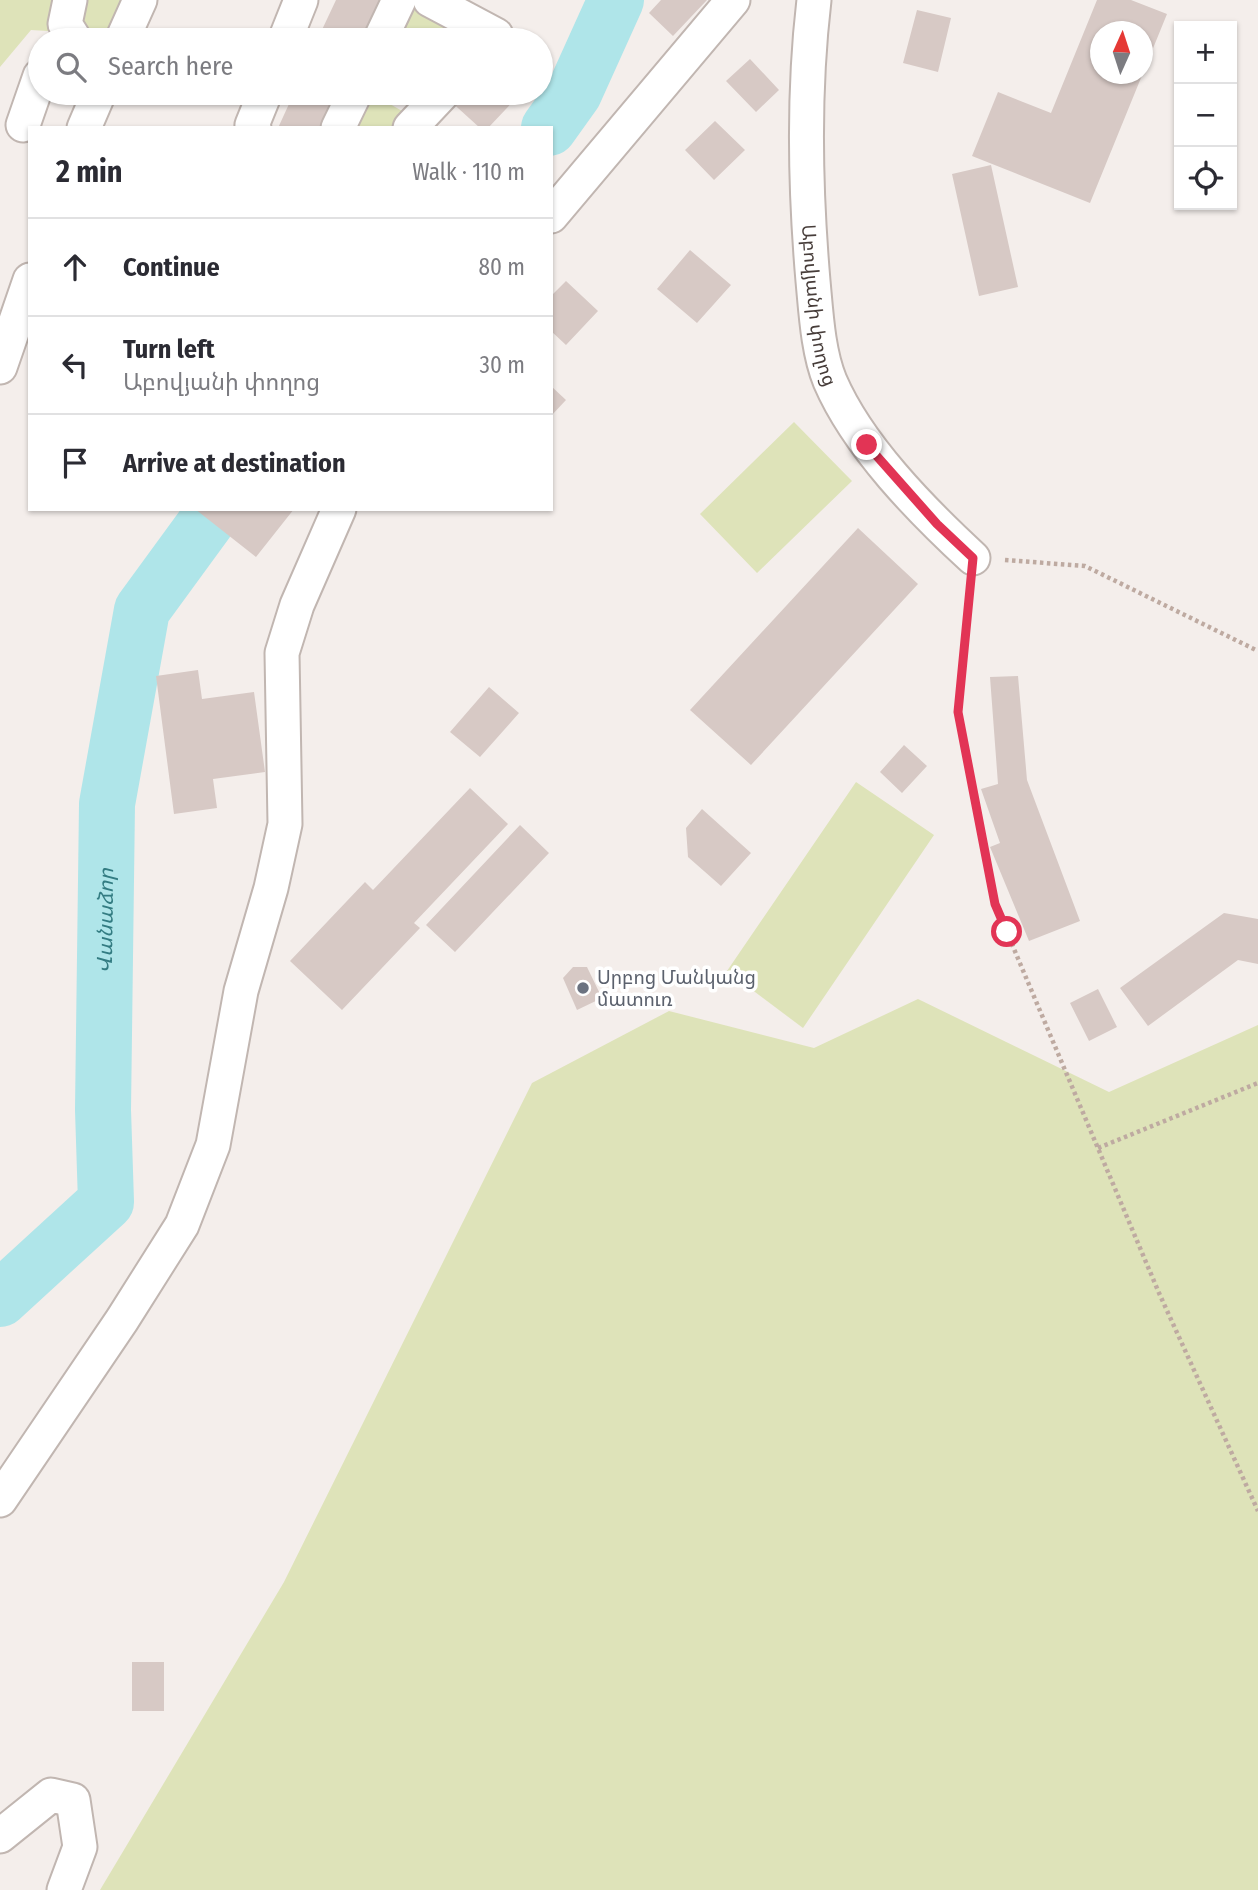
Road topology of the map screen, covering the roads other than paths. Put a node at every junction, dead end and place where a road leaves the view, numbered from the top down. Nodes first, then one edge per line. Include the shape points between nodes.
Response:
1 (70, 0) edge
2 (140, 0) edge
3 (301, 0) edge
4 (399, 0) edge
5 (430, 0) edge
6 (733, 0) edge
7 (814, 0) edge
8 (68, 28) edge
9 (127, 28) edge
10 (290, 28) edge
11 (386, 28) edge
12 (483, 28) edge
13 (30, 105) edge
14 (94, 105) edge
15 (260, 105) edge
16 (349, 105) edge
17 (432, 105) edge
18 (23, 125) dead end
19 (85, 126) edge
20 (252, 126) edge
21 (339, 126) edge
22 (412, 126) edge
23 (553, 214) edge
24 (28, 286) edge
25 (0, 367) edge
26 (338, 511) edge
27 (973, 558) road end
28 (0, 1500) edge
29 (0, 1836) edge
30 (64, 1890) edge

1 - 8 street
2 - 9 street
3 - 10 street
4 - 11 street
5 - 12 street
6 - 23 street
7 - 27 street, Աբովյանի փողոց via 806,62 809,228 817,327 830,380 867,445
13 - 18 street
14 - 19 street
15 - 20 street
16 - 21 street
17 - 22 street
24 - 25 street
26 - 28 street via 297,605 282,653 285,824 241,991 213,1145 181,1225
29 - 30 street via 51,1795 73,1800 80,1847

